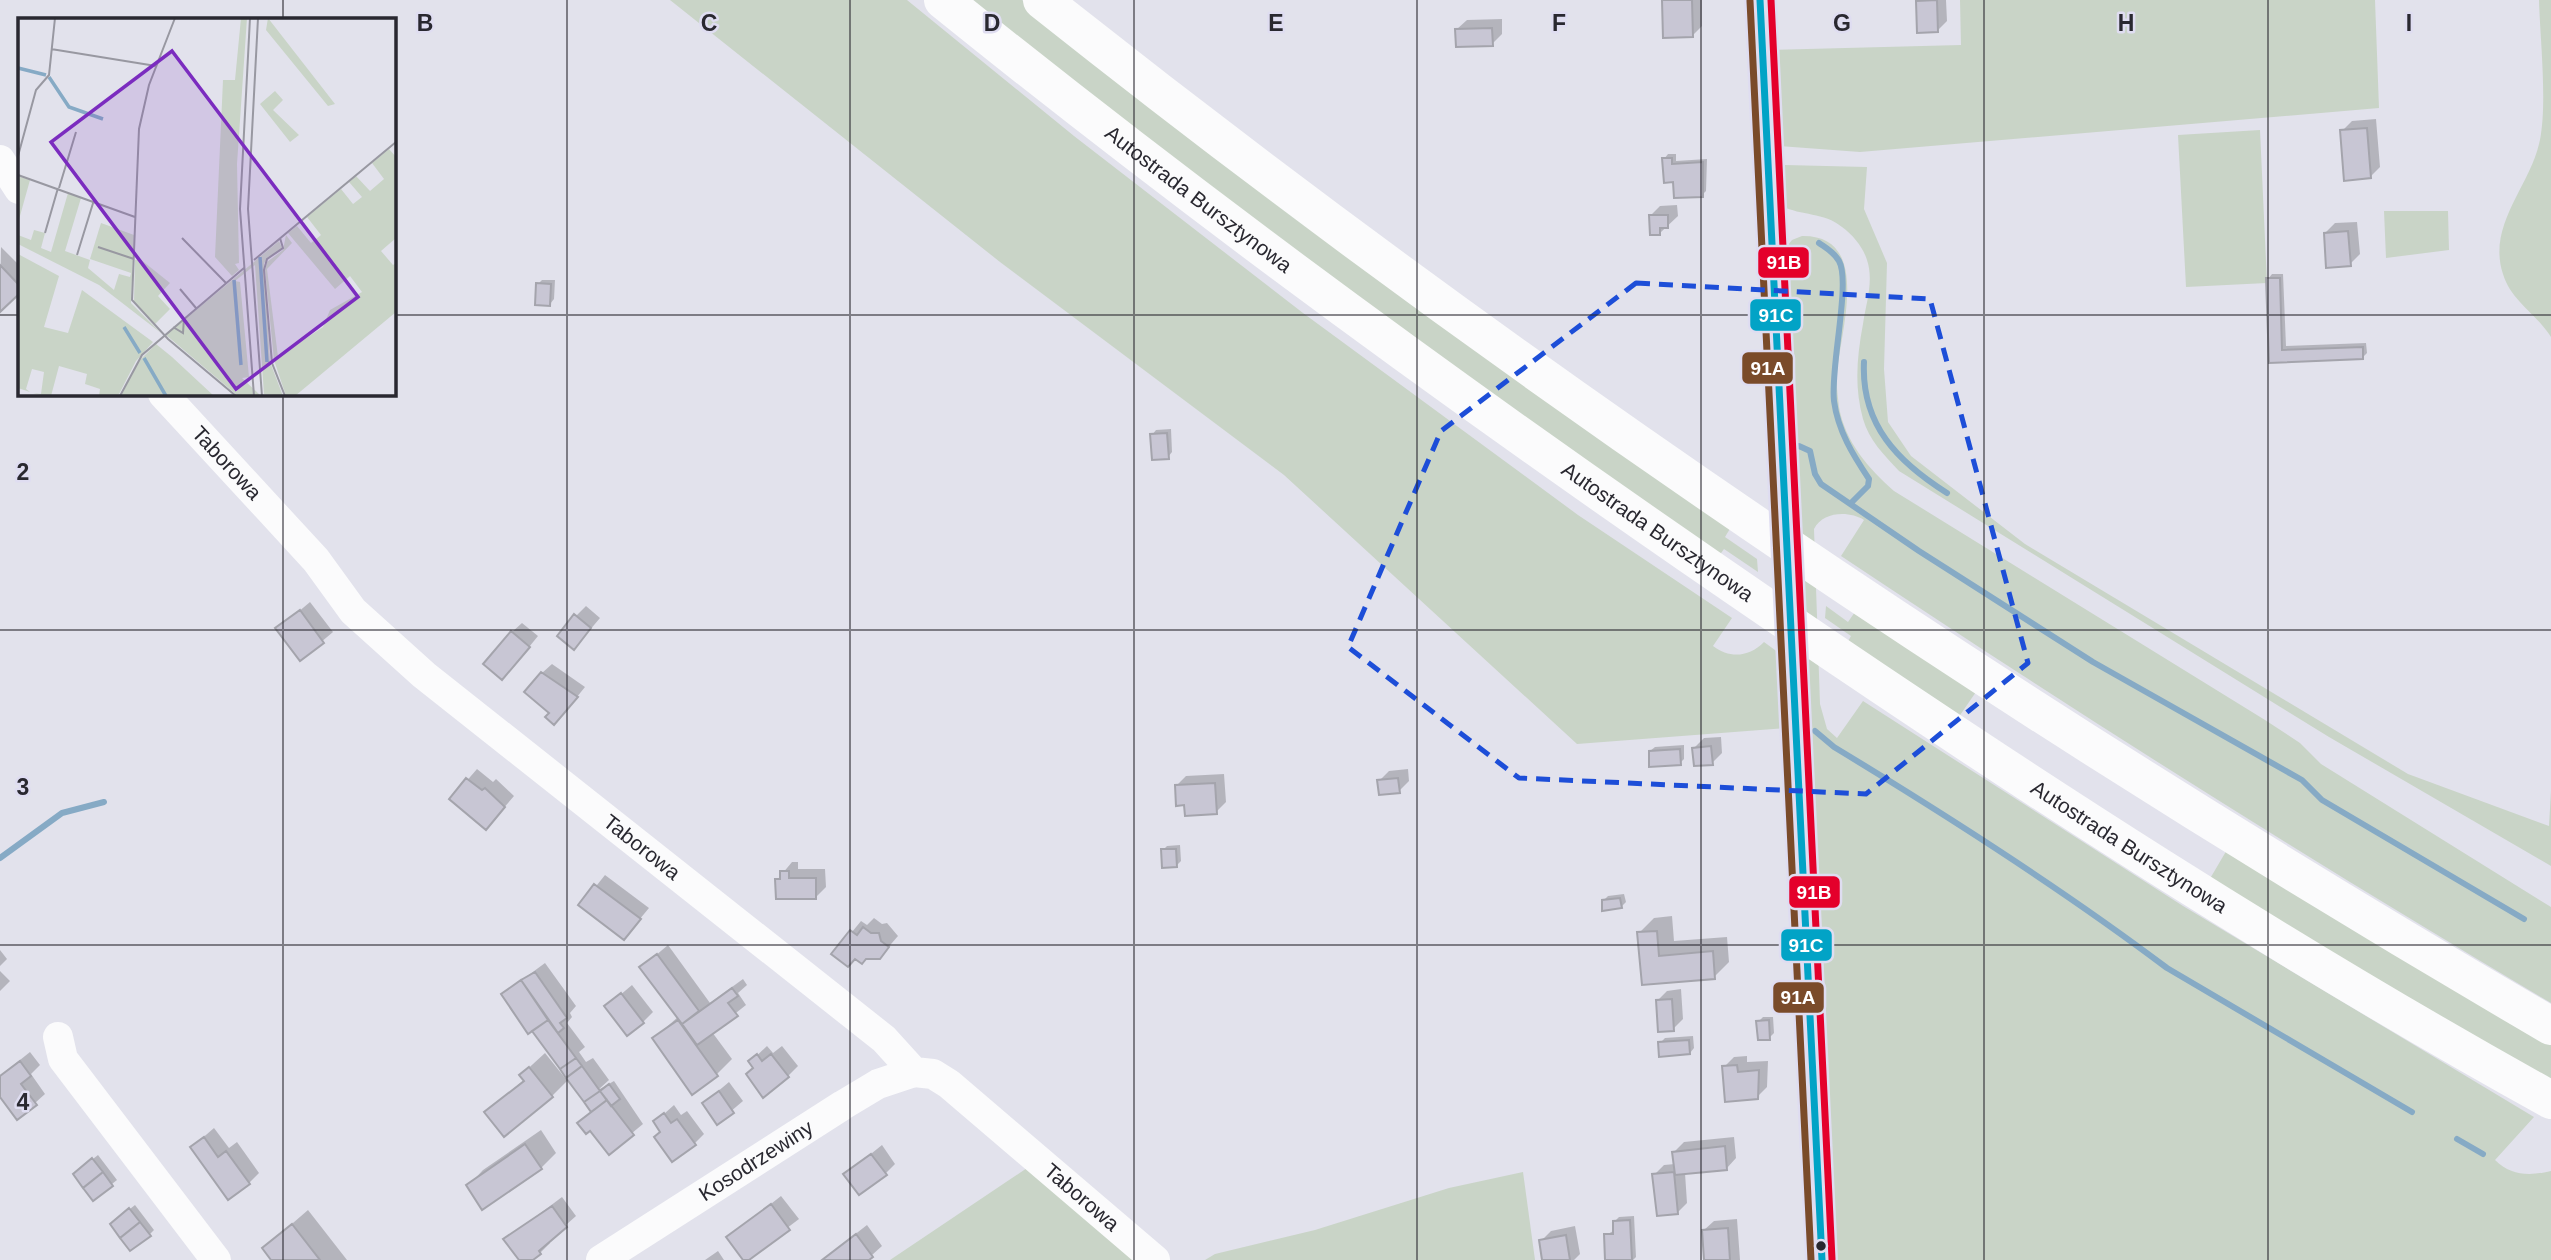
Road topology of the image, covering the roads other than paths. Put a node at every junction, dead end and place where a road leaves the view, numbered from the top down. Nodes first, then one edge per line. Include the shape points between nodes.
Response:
1 (943, 0) edge
2 (1042, 0) edge
3 (1760, 0) edge
4 (0, 160) edge
5 (18, 187) edge
6 (18, 189) edge
7 (0, 205) edge
8 (165, 396) edge
9 (2551, 1026) edge
10 (58, 1037) dead end
11 (914, 1072) junction
12 (2551, 1100) edge
13 (216, 1260) edge
14 (601, 1260) edge
15 (1155, 1260) edge
16 (1822, 1260) edge

1 - 12 highway, Autostrada Bursztynowa via 1383,340 1761,604 2191,886 2443,1040
2 - 9 highway via 1417,287 1757,526 2189,809
3 - 16 street
4 - 5 street
6 - 7 street
8 - 11 street, Taborowa via 381,637 884,1040
10 - 13 street via 63,1059
11 - 14 street, Kosodrzewiny via 878,1084 843,1105
11 - 15 street, Taborowa via 933,1074 949,1084

